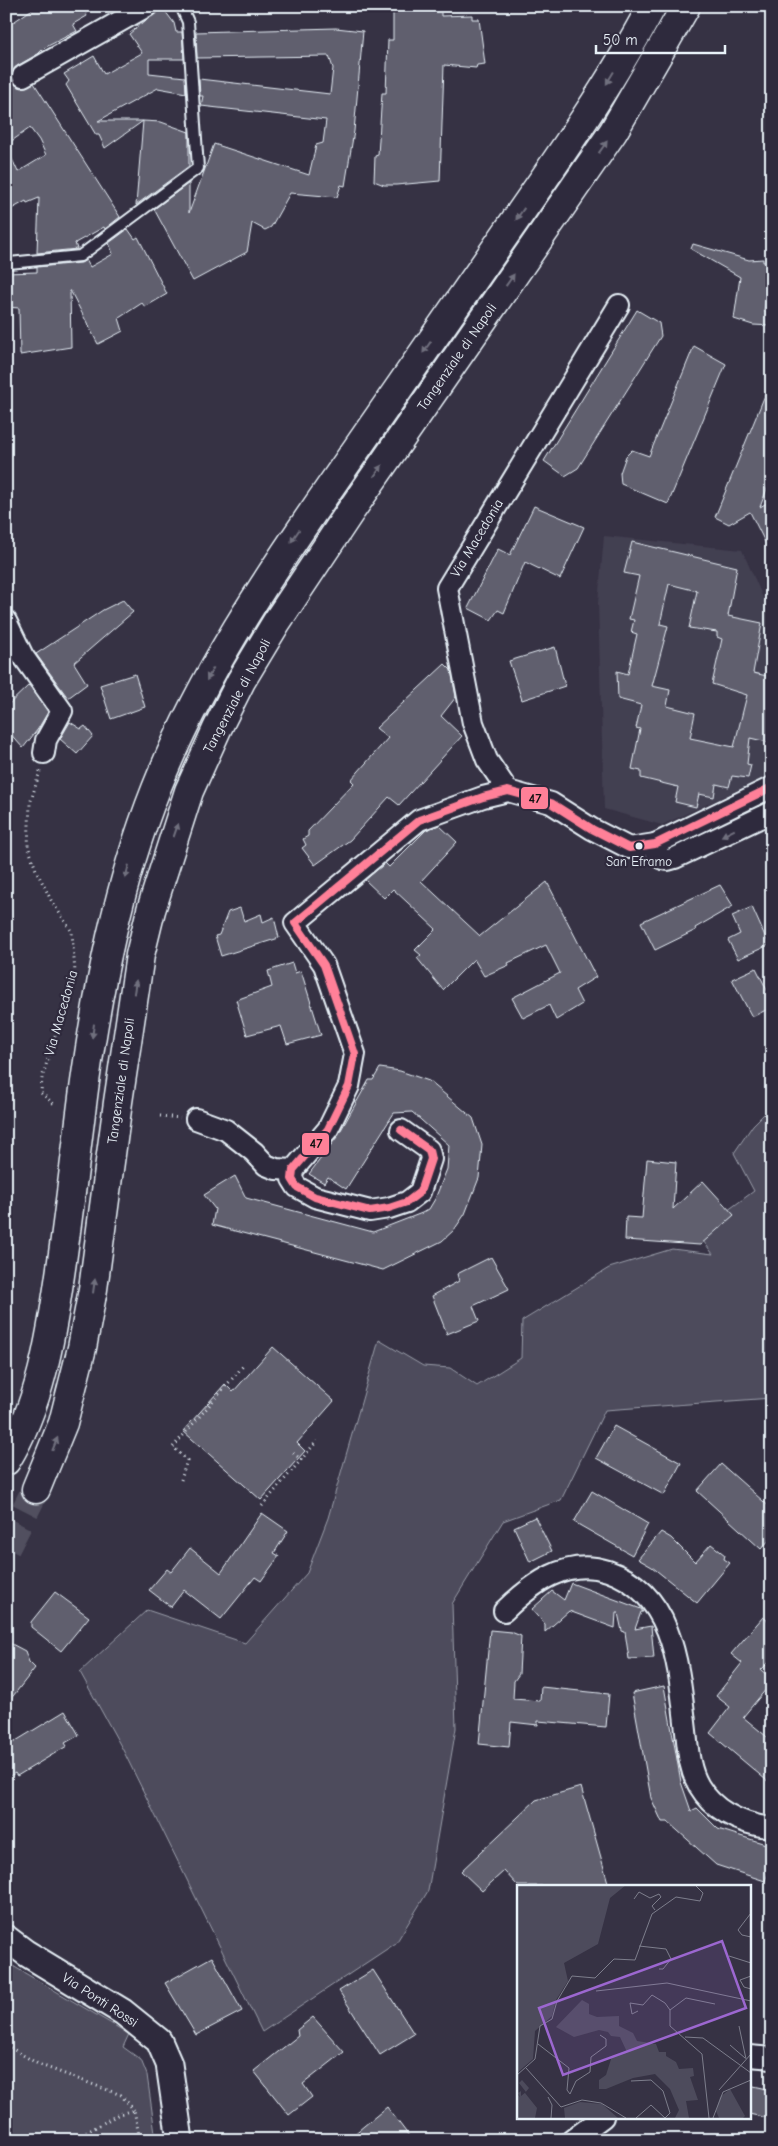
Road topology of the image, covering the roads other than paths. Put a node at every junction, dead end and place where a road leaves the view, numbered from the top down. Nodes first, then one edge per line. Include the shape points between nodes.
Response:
1 (147, 6) edge
2 (182, 6) edge
3 (652, 6) edge
4 (686, 6) edge
5 (23, 76) dead end
6 (9, 263) dead end
7 (619, 305) dead end
8 (6, 620) edge
9 (44, 753) road end
10 (772, 787) edge
11 (508, 791) junction
12 (772, 812) edge
13 (655, 844) junction
14 (196, 1119) dead end
15 (401, 1130) dead end
16 (293, 1170) junction
17 (6, 1461) edge
18 (36, 1489) tunnel mouth
19 (504, 1611) dead end
20 (772, 1828) edge
21 (6, 1938) edge
22 (750, 2056) edge
23 (772, 2058) edge
24 (602, 2118) edge
25 (180, 2140) edge
26 (572, 2140) edge

1 - 5 street
2 - 6 lane via 188,22 198,168 80,256
3 -> 17 highway via 584,121 248,608 212,670 158,784 135,843 105,956 53,1321 43,1368 27,1421
18 -> 4 highway, Tangenziale di Napoli via 63,1423 82,1348 94,1289 140,955 170,844 189,791 217,729 276,623 613,132
7 - 11 street, Via Macedonia via 447,588 473,723 487,760
8 - 9 street via 23,656 62,711 46,740
10 - 13 street
11 - 13 street via 551,802 629,848
11 - 16 street via 419,820 296,923 324,965 355,1054 349,1086 328,1129
12 -> 13 street via 668,860 656,852
14 - 16 street via 226,1130 266,1165
15 - 16 street via 429,1150 431,1159 420,1192 407,1202 370,1211 315,1197 297,1187 292,1179
19 - 20 street via 538,1581 570,1569 604,1570 634,1585 656,1607 669,1633 678,1672 690,1762 698,1784 728,1815 749,1824
21 - 25 street, Via Ponti Rossi via 123,2012 159,2041 169,2064
22 - 23 street
24 - 26 street

